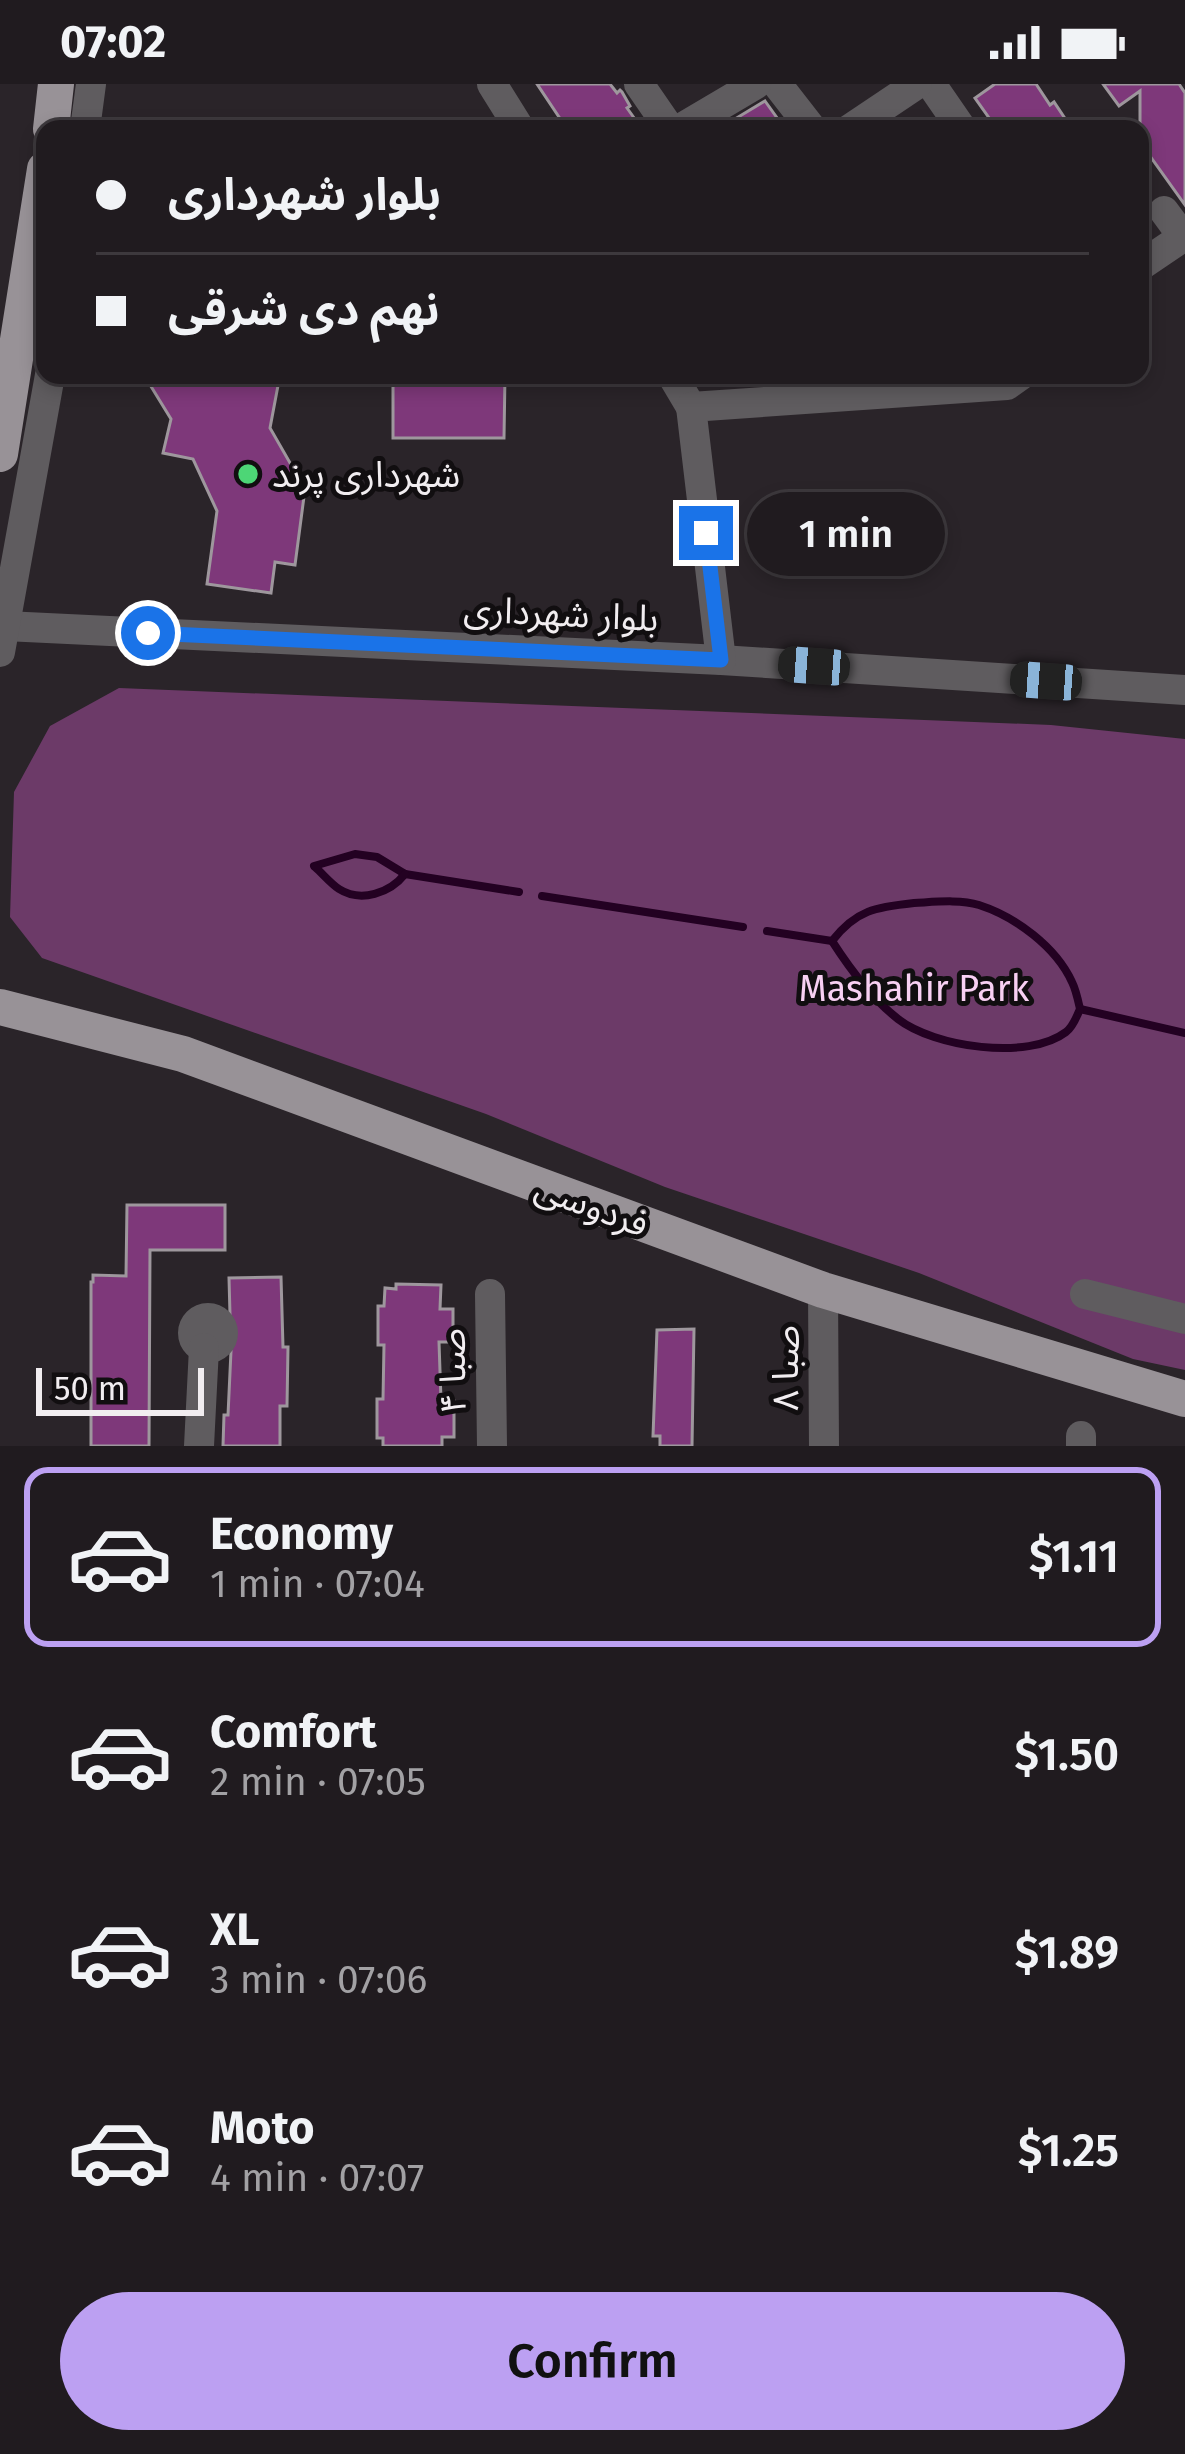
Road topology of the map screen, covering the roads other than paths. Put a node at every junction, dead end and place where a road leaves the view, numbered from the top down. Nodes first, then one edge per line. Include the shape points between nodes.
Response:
1 (56, 84) edge
2 (91, 84) edge
3 (492, 84) edge
4 (639, 84) edge
5 (756, 84) edge
6 (778, 84) edge
7 (916, 84) edge
8 (931, 84) edge
9 (51, 120) edge
10 (87, 120) edge
11 (514, 120) edge
12 (664, 120) edge
13 (695, 120) edge
14 (805, 120) edge
15 (863, 120) edge
16 (956, 120) edge
17 (1164, 211) dead end
18 (36, 227) edge
19 (1185, 256) edge
20 (1149, 260) edge
21 (1149, 282) edge
22 (48, 384) edge
23 (677, 384) edge
24 (1008, 384) edge
25 (691, 407) junction
26 (0, 454) edge
27 (3, 639) edge
28 (721, 660) junction
29 (1185, 690) edge
30 (0, 1007) edge
31 (823, 1290) junction
32 (490, 1294) dead end
33 (1085, 1294) dead end
34 (1185, 1319) edge
35 (204, 1348) dead end
36 (1185, 1399) edge
37 (199, 1446) edge
38 (491, 1446) edge
39 (824, 1446) edge

1 - 9 main road
2 - 10 street
3 - 11 street
4 - 12 street
5 - 13 street
6 - 14 street
7 - 15 street
8 - 16 street
17 - 20 street via 1183,237
18 - 26 main road
19 - 21 street
22 - 27 street
23 - 25 street
24 - 25 street
25 - 28 street
27 - 28 street, بلوار شهرداری
28 - 29 street, بلوار شهرداری
30 - 31 main road, فردوسی via 183,1054
31 - 36 main road, فردوسی
31 - 39 street, صبا ۸
32 - 38 street, صبا ۴
33 - 34 street
35 - 37 street

